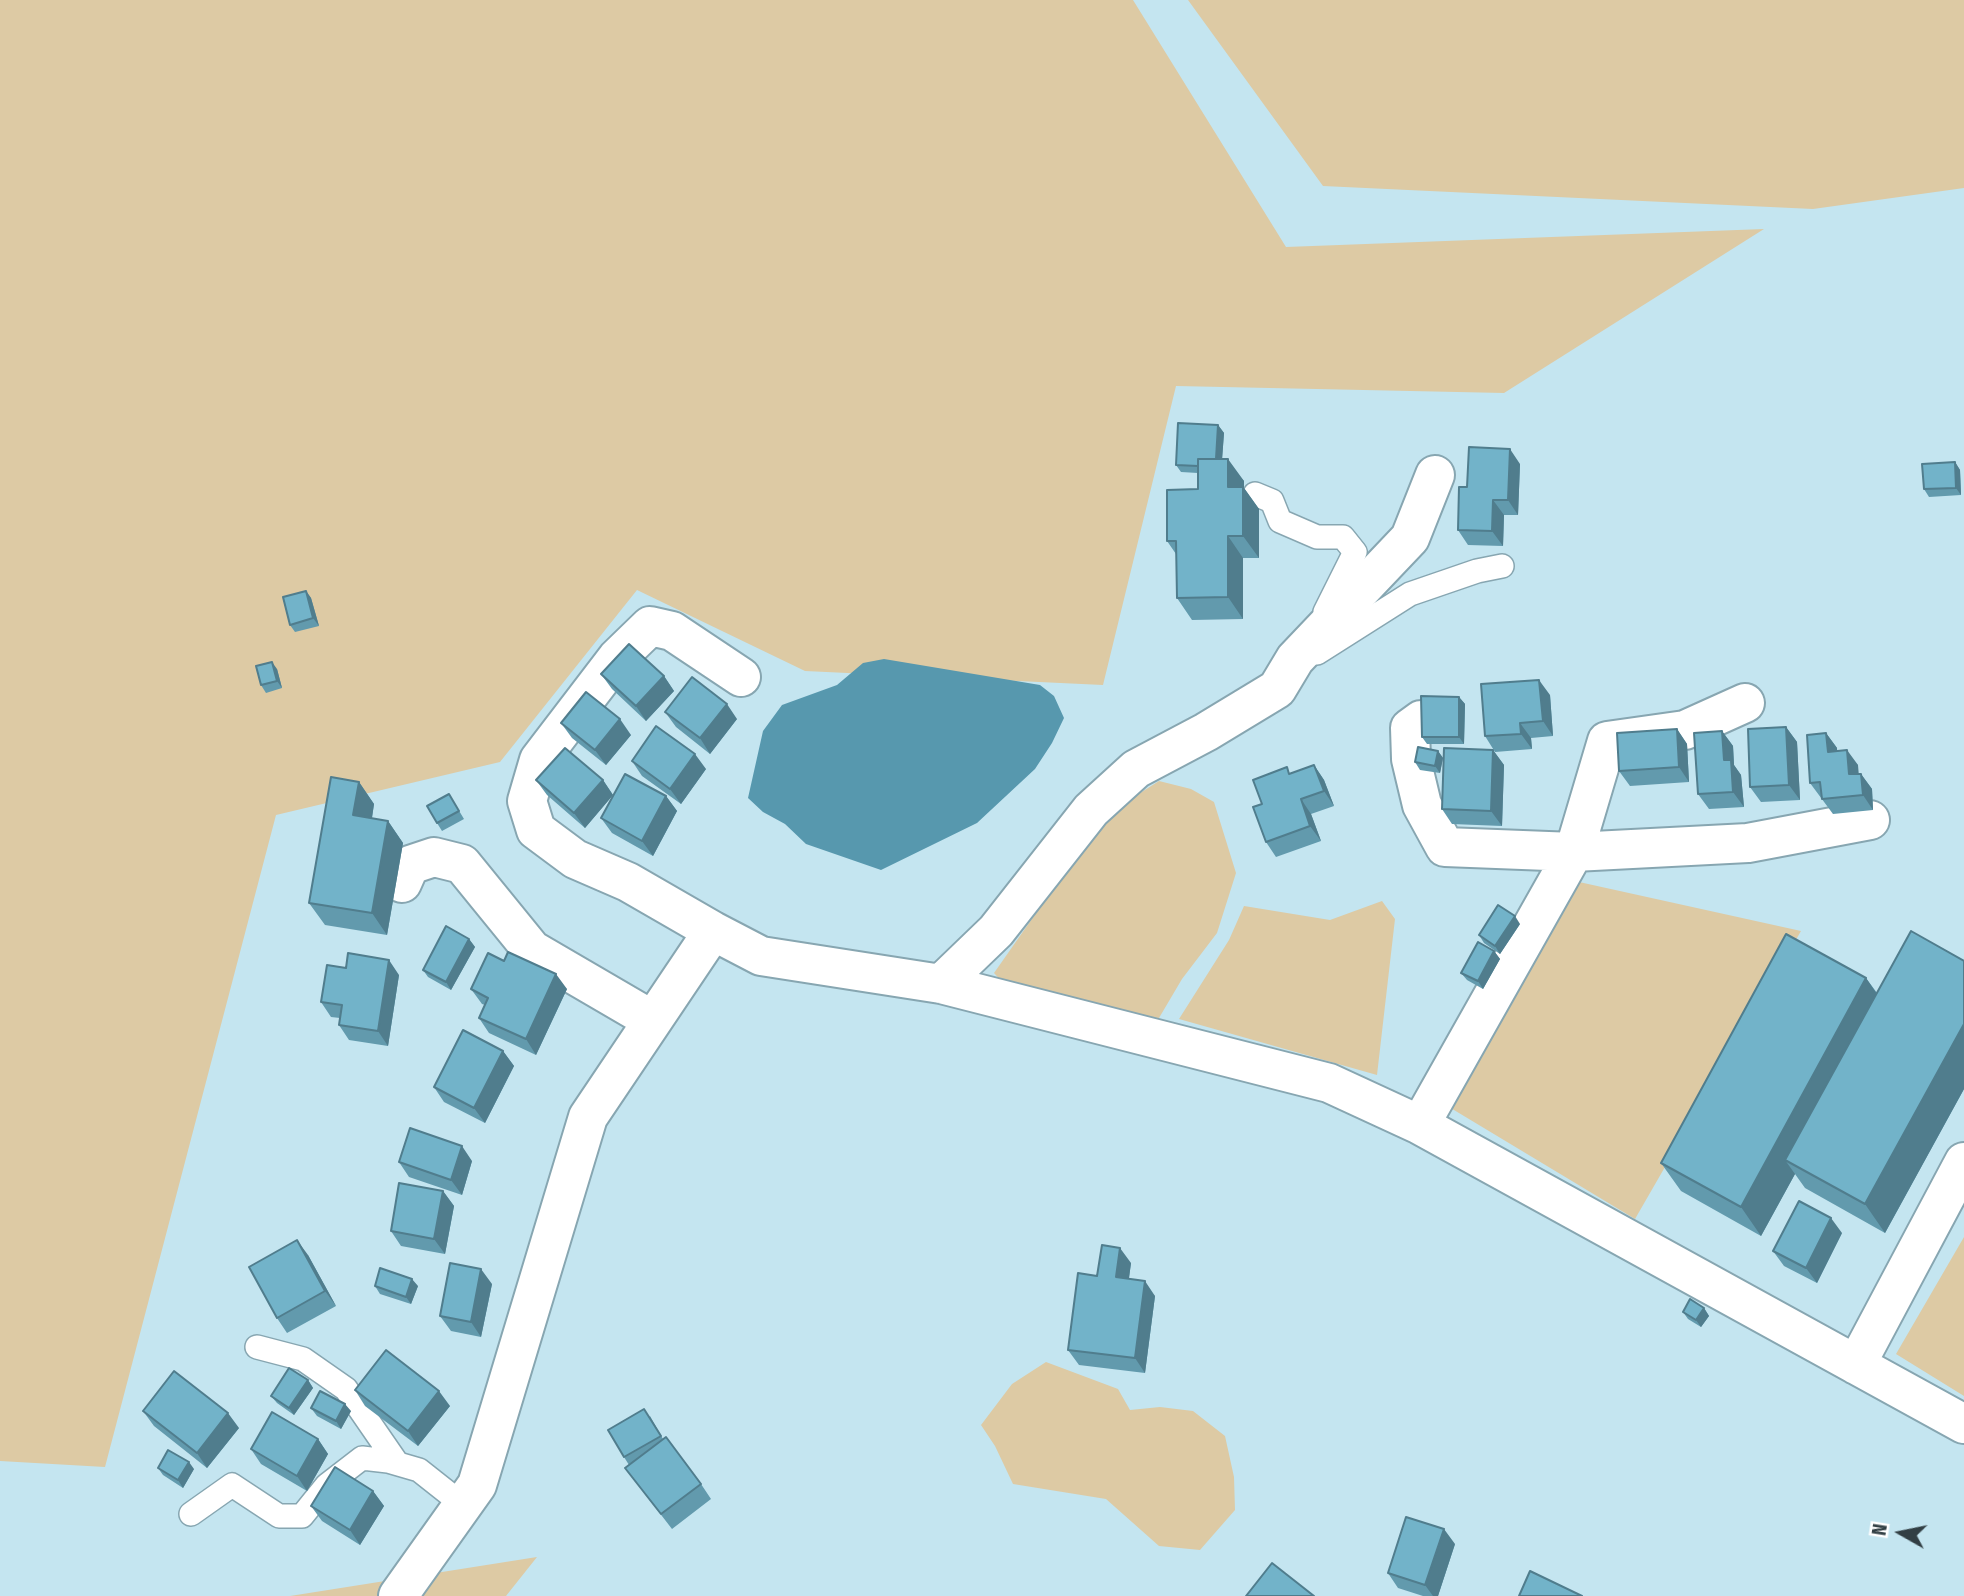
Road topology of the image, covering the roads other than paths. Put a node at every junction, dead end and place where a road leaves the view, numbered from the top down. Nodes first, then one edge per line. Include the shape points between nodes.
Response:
1 (1435, 475) dead end
2 (1255, 494) dead end
3 (1502, 566) dead end
4 (1298, 657) junction
5 (741, 677) dead end
6 (1745, 704) dead end
7 (1421, 720) edge
8 (1870, 820) dead end
9 (1574, 852) junction
10 (402, 883) dead end
11 (713, 931) junction
12 (941, 984) junction
13 (652, 1020) junction
14 (1420, 1125) junction
15 (1964, 1162) edge
16 (257, 1348) dead end
17 (1856, 1365) junction
18 (1964, 1424) edge
19 (397, 1463) junction
20 (462, 1504) junction
21 (191, 1514) dead end
22 (398, 1596) edge

1 - 4 street via 1410,538
2 - 4 lane via 1272,501 1280,521 1317,537 1343,537 1355,552
3 - 4 lane via 1410,594
4 - 12 street via 1277,689 1136,769 1091,810 996,931
5 - 11 street via 672,631 650,626 617,657 540,760 527,801 536,830 575,859 628,882
6 - 9 street via 1685,730 1607,741
7 - 9 street via 1410,728 1411,759 1422,806 1445,847
8 - 9 street via 1748,843
9 - 14 street
10 - 13 street via 410,865 434,857 462,864 532,950
11 - 12 street via 761,956
11 - 13 street
12 - 14 street via 1329,1083
13 - 20 street via 588,1116 477,1485
14 - 17 street
15 - 17 street
16 - 19 lane via 303,1359 346,1389
17 - 18 street
19 - 20 lane via 419,1470
19 - 21 lane via 362,1458 327,1485 302,1517 279,1516 232,1485
20 - 22 street

